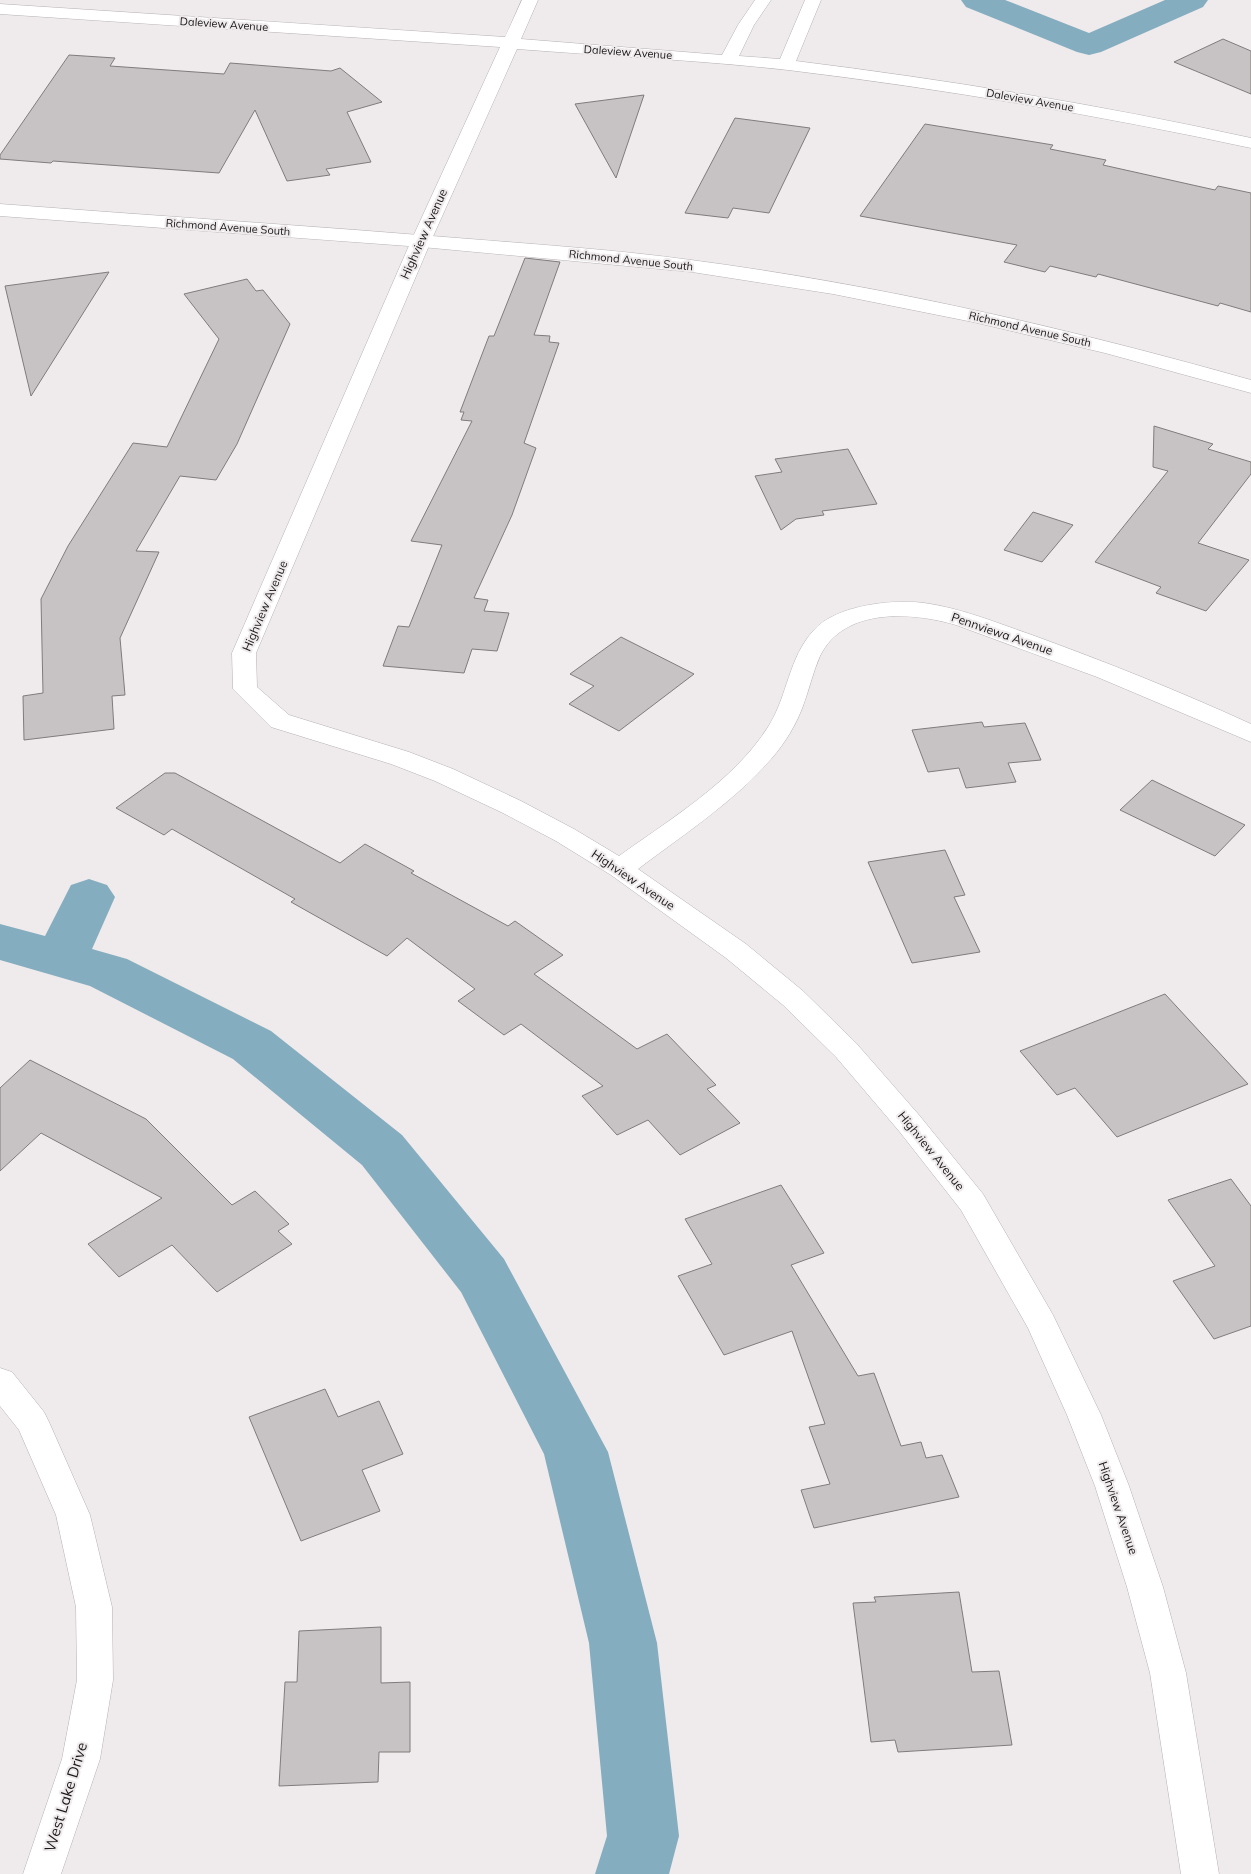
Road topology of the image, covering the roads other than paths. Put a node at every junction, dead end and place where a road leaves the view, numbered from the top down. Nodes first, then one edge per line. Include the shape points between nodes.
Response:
1 (530, 0) edge
2 (763, 0) edge
3 (813, 0) edge
4 (0, 9) edge
5 (511, 43) junction
6 (728, 60) junction
7 (786, 65) junction
8 (1251, 143) edge
9 (0, 210) edge
10 (421, 241) junction
11 (1251, 387) edge
12 (1251, 734) edge
13 (620, 870) junction
14 (0, 1382) edge
15 (42, 1874) edge
16 (1200, 1874) edge

1 - 5 street, Highview Avenue
2 - 6 street
3 - 7 street
4 - 5 street, Daleview Avenue
5 - 6 street, Daleview Avenue
5 - 10 street, Highview Avenue
6 - 7 street, Daleview Avenue
7 - 8 street, Daleview Avenue via 929,83 1150,121
9 - 10 street, Richmond Avenue South
10 - 11 street, Richmond Avenue South via 681,265 883,297 1146,356
10 - 13 street, Highview Avenue via 244,653 244,689 280,721 444,775 565,835
12 - 13 street, Pennviewa Avenue via 1096,666 959,618 912,608 864,613 824,632 803,665 795,695 779,732 753,764
13 - 16 street, Highview Avenue via 736,951 793,998 846,1050 972,1202 1038,1316 1084,1415 1112,1486 1145,1587 1168,1673
14 - 15 street, West Lake Drive via 32,1422 73,1515 94,1607 95,1680 81,1759

